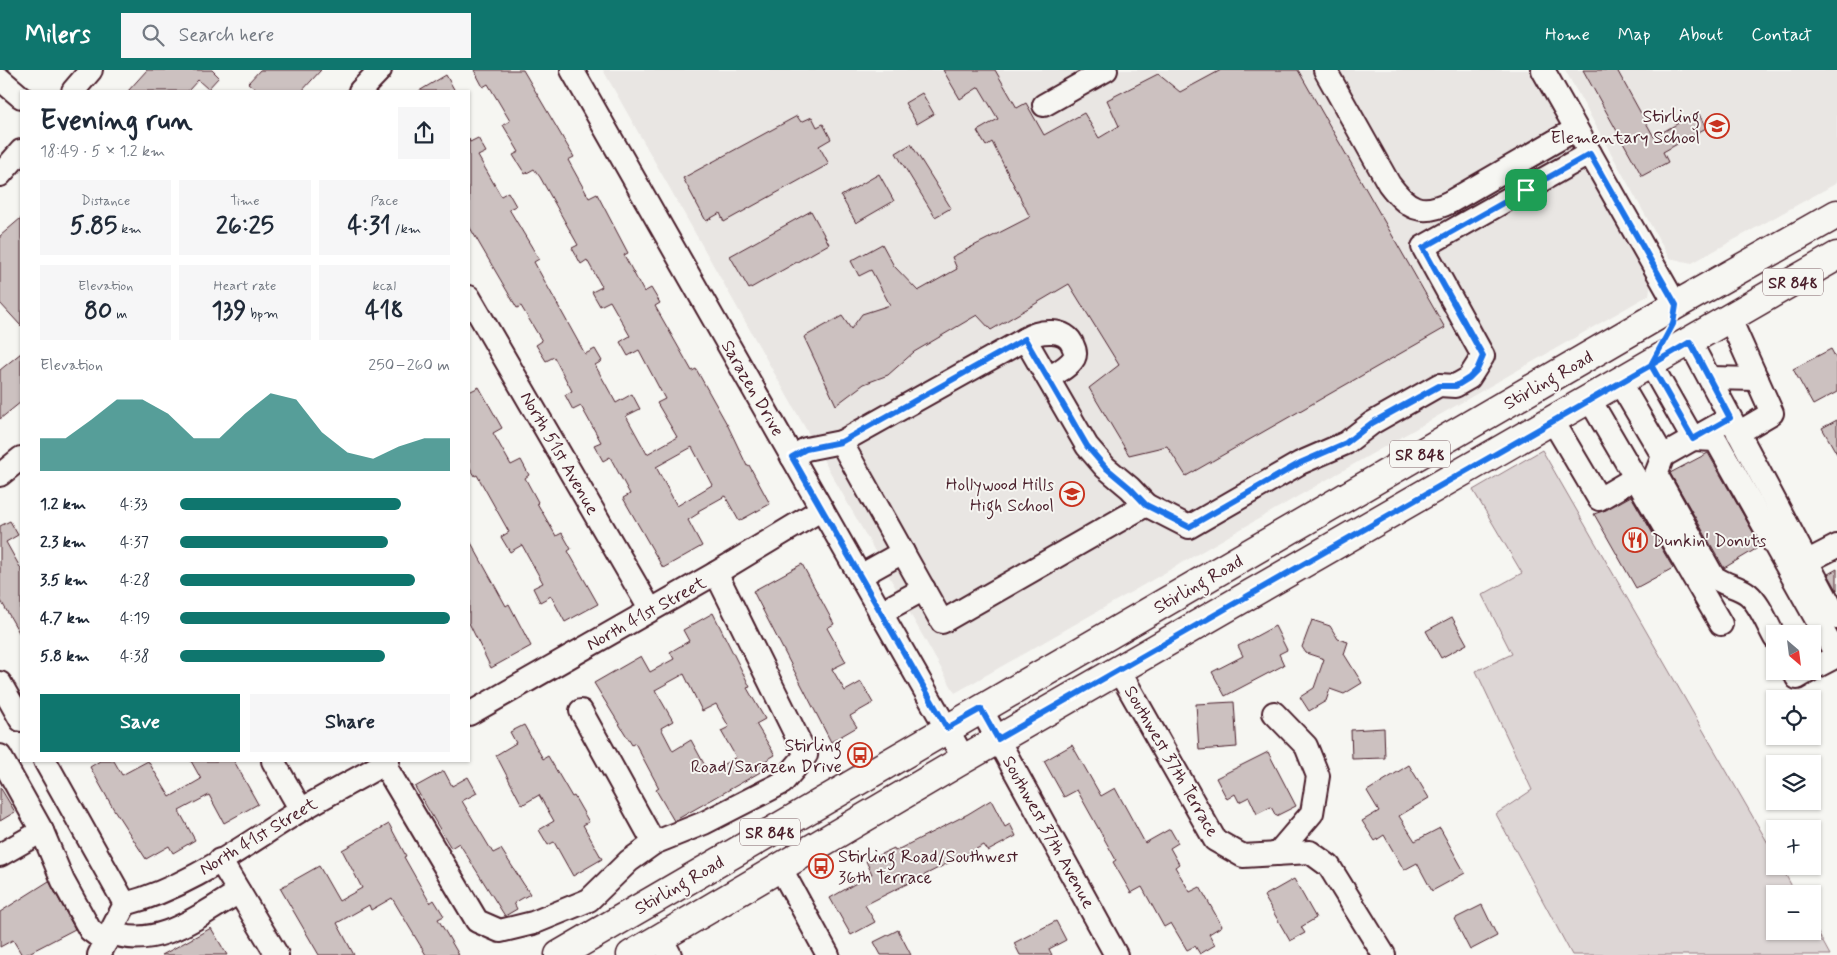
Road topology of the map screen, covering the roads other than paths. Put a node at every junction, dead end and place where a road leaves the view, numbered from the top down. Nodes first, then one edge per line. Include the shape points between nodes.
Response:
1 (91, 70) edge
2 (380, 70) edge
3 (572, 70) edge
4 (1106, 70) edge
5 (1325, 70) edge
6 (1543, 70) edge
7 (0, 79) edge
8 (74, 90) edge
9 (361, 90) edge
10 (20, 96) edge
11 (1044, 105) dead end
12 (1576, 129) junction
13 (20, 152) edge
14 (1590, 154) junction
15 (0, 175) edge
16 (1837, 214) edge
17 (1836, 260) edge
18 (470, 299) edge
19 (1676, 305) junction
20 (1730, 319) junction
21 (1025, 339) junction
22 (1690, 342) junction
23 (1651, 365) junction
24 (1048, 378) junction
25 (1710, 378) junction
26 (1757, 379) junction
27 (1620, 383) junction
28 (1590, 400) junction
29 (1553, 421) junction
30 (1734, 426) junction
31 (1693, 439) junction
32 (841, 442) junction
33 (1663, 456) junction
34 (792, 457) junction
35 (20, 459) edge
36 (0, 475) edge
37 (1635, 478) junction
38 (1146, 505) junction
39 (822, 509) junction
40 (1837, 546) edge
41 (903, 552) junction
42 (1806, 562) junction
43 (716, 573) junction
44 (860, 576) junction
45 (924, 589) junction
46 (650, 609) junction
47 (880, 613) junction
48 (1837, 618) edge
49 (1721, 624) dead end
50 (1768, 625) edge
51 (1820, 625) edge
52 (1821, 627) edge
53 (1821, 664) edge
54 (1118, 669) junction
55 (0, 683) edge
56 (470, 709) edge
57 (981, 709) junction
58 (581, 711) dead end
59 (1274, 713) dead end
60 (20, 718) edge
61 (947, 728) junction
62 (998, 739) junction
63 (0, 756) edge
64 (964, 759) junction
65 (45, 762) edge
66 (274, 762) edge
67 (386, 763) edge
68 (301, 810) junction
69 (42, 831) junction
70 (654, 844) junction
71 (1278, 854) junction
72 (0, 855) edge
73 (220, 860) junction
74 (780, 867) junction
75 (239, 892) junction
76 (125, 904) junction
77 (105, 943) edge
78 (665, 946) edge
79 (277, 955) edge
80 (559, 955) edge
81 (631, 955) edge
82 (828, 955) edge
83 (1116, 955) edge
84 (1384, 955) edge

1 - 8 street
2 - 9 street
3 - 34 street, Sarazen Drive
4 - 11 street
5 - 12 street via 1389,184 1401,200 1416,208 1427,210 1443,206
6 - 12 street
7 - 10 street
12 - 14 street
13 - 15 street
14 - 19 street
14 - 38 street via 1423,248 1483,356 1469,378 1456,386 1439,386 1372,423 1346,443 1300,463 1189,527
16 - 19 main road, Stirling Road / SR 848
17 - 20 main road, Stirling Road / SR 848
18 - 46 street, North 51st Avenue
19 - 23 main road via 1673,324
19 - 57 main road, Stirling Road / SR 848
20 - 22 main road, Stirling Road / SR 848
20 - 26 street
21 - 24 street
21 - 24 street via 1042,332 1064,334 1072,341 1074,359
21 - 32 street
22 - 23 main road, Stirling Road / SR 848
22 - 25 street
23 - 27 main road, Stirling Road / SR 848
23 - 31 street
24 - 38 street via 1087,446
25 - 26 street
25 - 30 street
26 - 30 street via 1772,413
27 - 28 main road, Stirling Road / SR 848
27 - 33 street
28 - 29 main road, Stirling Road / SR 848
28 - 37 street
29 - 37 street via 1599,499
29 - 54 main road, Stirling Road / SR 848
30 - 31 street
30 - 42 street
31 - 33 street
31 - 51 street via 1716,440
32 - 34 street via 806,449
32 - 41 street
33 - 50 street via 1656,469 1658,480 1713,576 1748,594
34 - 39 street, Sarazen Drive
35 - 36 street
37 - 49 street
38 - 45 street via 942,622
39 - 43 street, North 41st Street
39 - 44 street, Sarazen Drive
40 - 42 street
41 - 44 street
41 - 45 street
42 - 48 street
43 - 46 street, North 41st Street
43 - 70 street via 806,755 782,783 704,823
44 - 47 street, Sarazen Drive
45 - 47 street
46 - 56 street, North 41st Street
47 - 61 street, Sarazen Drive
52 - 53 street via 1837,656
54 - 62 main road, Stirling Road / SR 848
54 - 71 street, Southwest 37th Terrace via 1215,840 1244,856
55 - 60 street
57 - 61 main road, Stirling Road / SR 848
57 - 62 street, Southwest 37th Avenue
58 - 70 street
59 - 71 street via 1306,746 1318,776 1312,813
61 - 64 street, Sarazen Drive
61 - 80 main road, Stirling Road / SR 848
62 - 64 main road, Stirling Road / SR 848
62 - 83 street, Southwest 37th Avenue
63 - 69 street
64 - 74 main road, Stirling Road / SR 848
65 - 76 street
66 - 68 street
67 - 68 street, North 41st Street
67 - 70 street via 477,921 500,931 532,923 589,900 629,861
68 - 73 street, North 41st Street
69 - 72 street
69 - 77 street via 63,881 90,930
71 - 84 street, Southwest 37th Terrace via 1310,852 1329,866
73 - 75 street
73 - 76 street, North 41st Street via 152,897
74 - 78 main road, Stirling Road / SR 848
74 - 82 street
75 - 77 street via 164,934
75 - 79 street
76 - 77 street
78 - 81 main road, Stirling Road / SR 848

